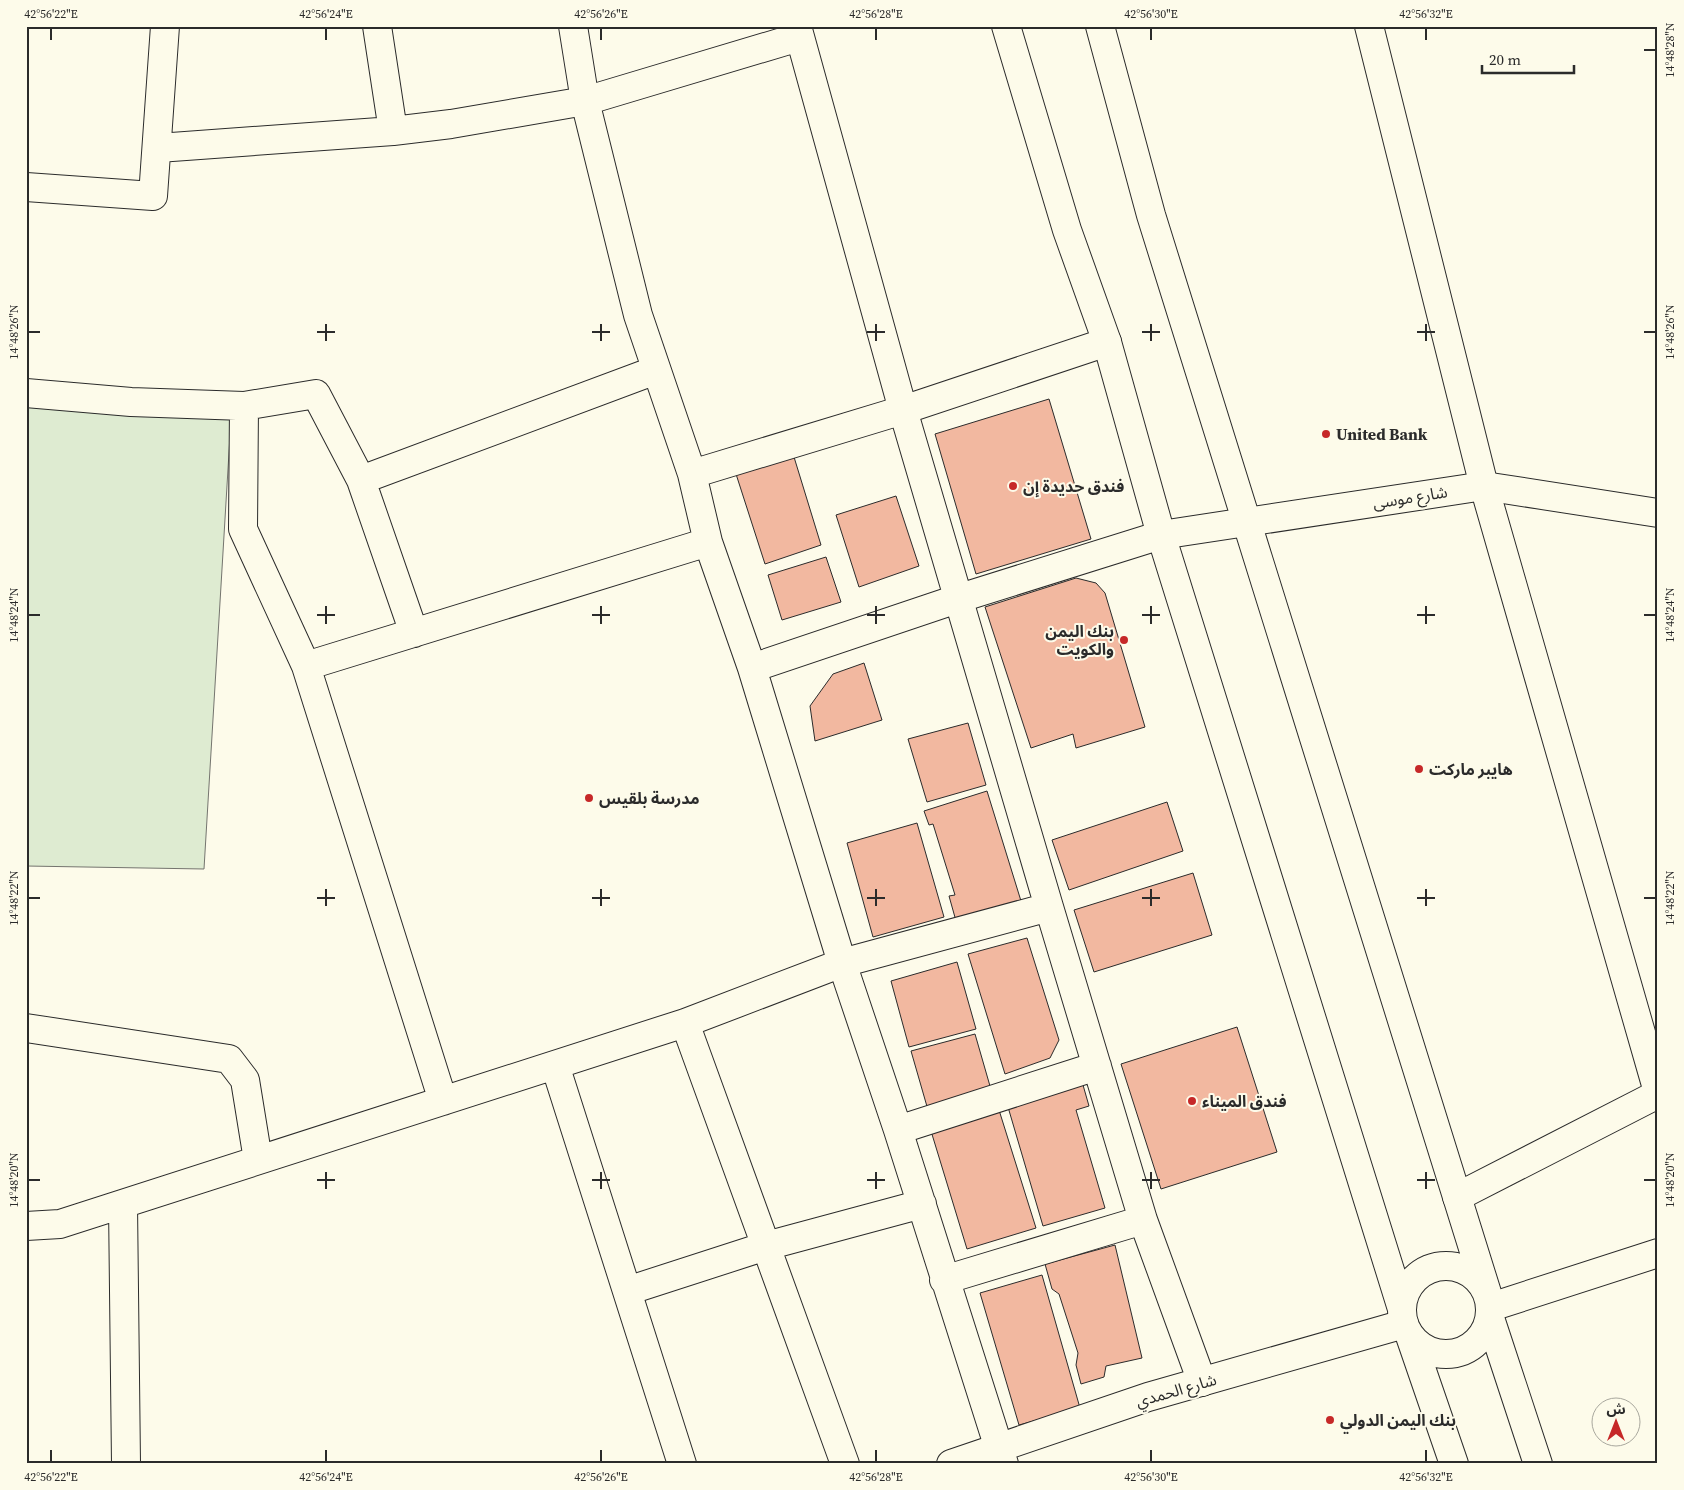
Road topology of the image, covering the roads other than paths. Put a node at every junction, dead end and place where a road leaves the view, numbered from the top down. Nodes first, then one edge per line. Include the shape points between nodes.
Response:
1 (165, 26) edge
2 (377, 26) edge
3 (573, 26) edge
4 (1006, 26) edge
5 (1370, 26) edge
6 (1106, 28) edge
7 (798, 32) edge
8 (585, 101) junction
9 (393, 131) junction
10 (158, 148) junction
11 (26, 187) edge
12 (1107, 342) junction
13 (656, 370) junction
14 (26, 393) edge
15 (244, 406) junction
16 (904, 410) junction
17 (692, 474) junction
18 (361, 480) junction
19 (1484, 486) junction
20 (1658, 513) edge
21 (1247, 522) junction
22 (1161, 535) junction
23 (708, 542) junction
24 (960, 598) junction
25 (414, 633) junction
26 (306, 666) junction
27 (752, 668) junction
28 (1049, 907) junction
29 (842, 963) junction
30 (685, 1023) junction
31 (26, 1028) edge
32 (555, 1065) junction
33 (1096, 1066) junction
34 (1658, 1093) edge
35 (443, 1101) junction
36 (898, 1130) junction
37 (258, 1160) junction
38 (1457, 1197) junction
39 (123, 1204) junction
40 (922, 1204) junction
41 (1143, 1220) junction
42 (26, 1226) edge
43 (766, 1246) junction
44 (1658, 1253) edge
45 (944, 1280) junction
46 (627, 1291) junction
47 (1489, 1306) junction
48 (1406, 1323) junction
49 (1202, 1382) junction
50 (1001, 1456) edge
51 (126, 1464) edge
52 (682, 1464) edge
53 (845, 1464) edge
54 (951, 1464) edge
55 (1454, 1464) edge
56 (1538, 1464) edge

1 - 10 main road
2 - 9 main road
3 - 8 main road
4 - 12 main road via 1064,220
5 - 19 main road
6 - 21 main road via 1152,215
7 - 8 main road
7 - 16 main road
8 - 9 main road
8 - 13 main road via 638,315
9 - 10 main road
10 - 11 main road via 152,196
12 - 16 main road
12 - 22 main road
13 - 17 main road
13 - 18 main road
14 - 15 main road via 131,402
15 - 18 main road via 316,394
15 - 26 main road via 243,529
16 - 17 main road
16 - 24 main road
17 - 23 main road
18 - 25 main road
19 - 20 main road, شارع موسى
19 - 21 main road, شارع موسى
19 - 34 main road
21 - 22 main road, شارع موسى
21 - 38 main road
22 - 24 main road, شارع موسى
22 - 48 main road
23 - 25 main road
23 - 27 main road
24 - 27 main road, شارع موسى
24 - 28 main road
25 - 26 main road
26 - 35 main road
27 - 29 main road
28 - 29 main road
28 - 33 main road
29 - 30 main road
29 - 36 main road
30 - 32 main road
30 - 43 main road
31 - 37 main road via 229,1059 245,1080
32 - 35 main road
32 - 46 main road
33 - 36 main road
33 - 41 main road
34 - 38 main road
35 - 37 main road
36 - 40 main road
37 - 39 main road
38 - 47 main road
39 - 42 main road via 60,1224
39 - 51 main road
40 - 43 main road
40 - 45 main road
41 - 45 main road
41 - 49 main road
43 - 46 main road
43 - 53 main road
44 - 47 main road
45 - 50 main road
46 - 52 main road
47 - 48 main road via 1479,1339 1457,1353 1444,1354 1420,1345
47 - 48 main road via 1479,1280 1453,1266 1438,1267 1412,1281 1404,1294
47 - 56 main road
48 - 49 main road, شارع الحمدي
48 - 55 main road
49 - 50 main road, شارع الحمدي via 1148,1397
50 - 54 main road, شارع الحمدي

